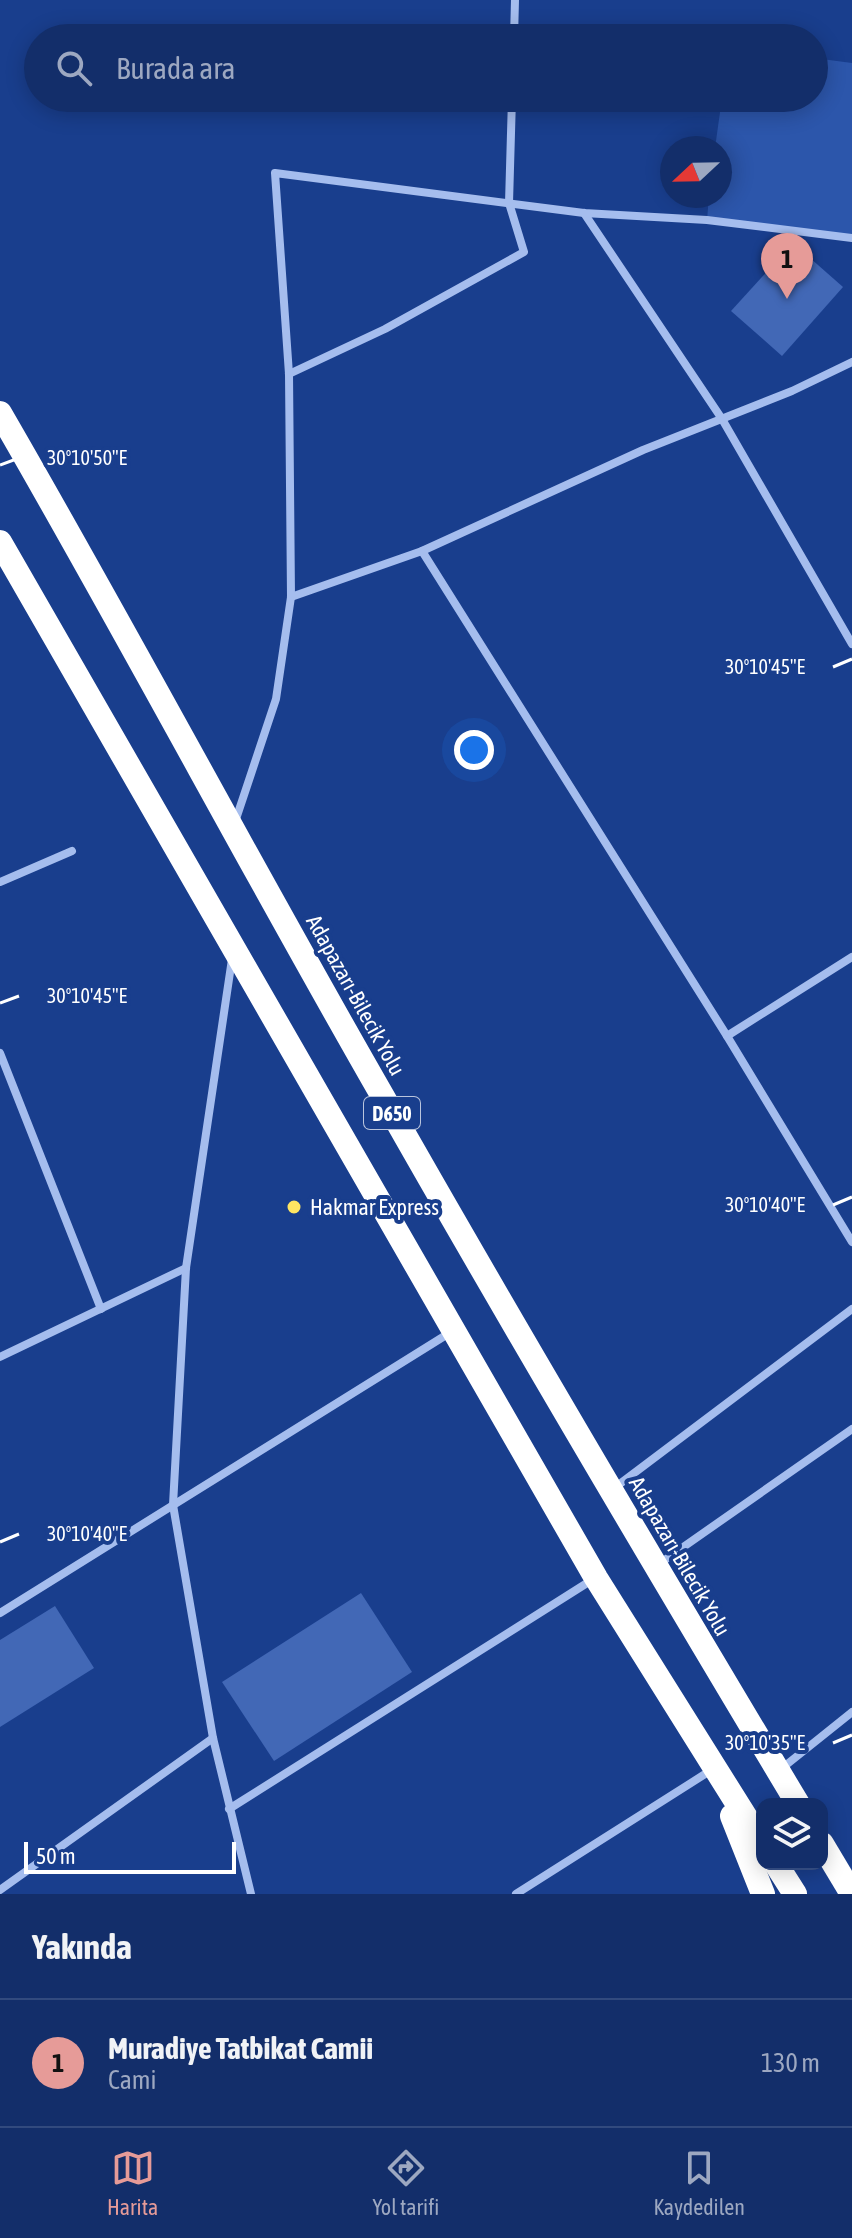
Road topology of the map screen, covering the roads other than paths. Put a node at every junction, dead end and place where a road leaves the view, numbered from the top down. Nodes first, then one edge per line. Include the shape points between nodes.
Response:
1 (515, 0) edge
2 (514, 24) edge
3 (512, 112) edge
4 (509, 203) junction
5 (584, 213) junction
6 (852, 238) edge
7 (852, 362) edge
8 (289, 374) junction
9 (0, 413) edge
10 (722, 419) junction
11 (0, 542) edge
12 (422, 551) junction
13 (291, 597) junction
14 (852, 644) edge
15 (233, 827) junction
16 (72, 851) dead end
17 (0, 882) edge
18 (234, 948) junction
19 (852, 957) edge
20 (727, 1036) junction
21 (0, 1053) edge
22 (852, 1242) edge
23 (186, 1268) junction
24 (101, 1309) junction
25 (852, 1309) edge
26 (453, 1330) junction
27 (0, 1357) edge
28 (852, 1429) edge
29 (611, 1490) junction
30 (173, 1505) junction
31 (655, 1567) junction
32 (596, 1578) junction
33 (0, 1613) edge
34 (852, 1712) edge
35 (213, 1738) junction
36 (713, 1769) junction
37 (778, 1772) junction
38 (794, 1798) edge
39 (229, 1809) junction
40 (756, 1834) edge
41 (828, 1854) edge
42 (780, 1870) edge
43 (0, 1890) edge
44 (251, 1894) edge
45 (516, 1894) edge
46 (763, 1894) edge
47 (795, 1894) edge
48 (852, 1894) edge

1 - 2 street
3 - 4 street
4 - 5 street
4 - 8 street via 524,252 385,329
4 - 8 street via 275,173
5 - 6 street via 707,220
5 - 10 street
7 - 10 street
8 - 13 street
9 - 15 highway, Adapazarı-Bilecik Yolu / D650
10 - 12 street
10 - 14 street
11 - 18 highway, D650
12 - 13 street
12 - 20 street
13 - 15 street via 276,699
15 - 29 highway, Adapazarı-Bilecik Yolu / D650 via 388,1107
16 - 17 street
18 - 23 street
18 - 26 highway, D650
19 - 20 street
20 - 22 street
21 - 24 street
23 - 24 street
23 - 30 street
24 - 27 street
25 - 29 street
26 - 30 street
26 - 32 highway, D650
28 - 31 street
29 - 31 highway, Adapazarı-Bilecik Yolu / D650
30 - 33 street
30 - 35 street
31 - 37 highway, Adapazarı-Bilecik Yolu / D650
32 - 36 highway, D650
32 - 39 street
34 - 37 street
35 - 39 street
35 - 43 street
36 - 40 highway, D650
36 - 45 street
36 - 46 highway
37 - 38 highway, Adapazarı-Bilecik Yolu / D650
39 - 44 street
41 - 48 highway
42 - 47 highway

